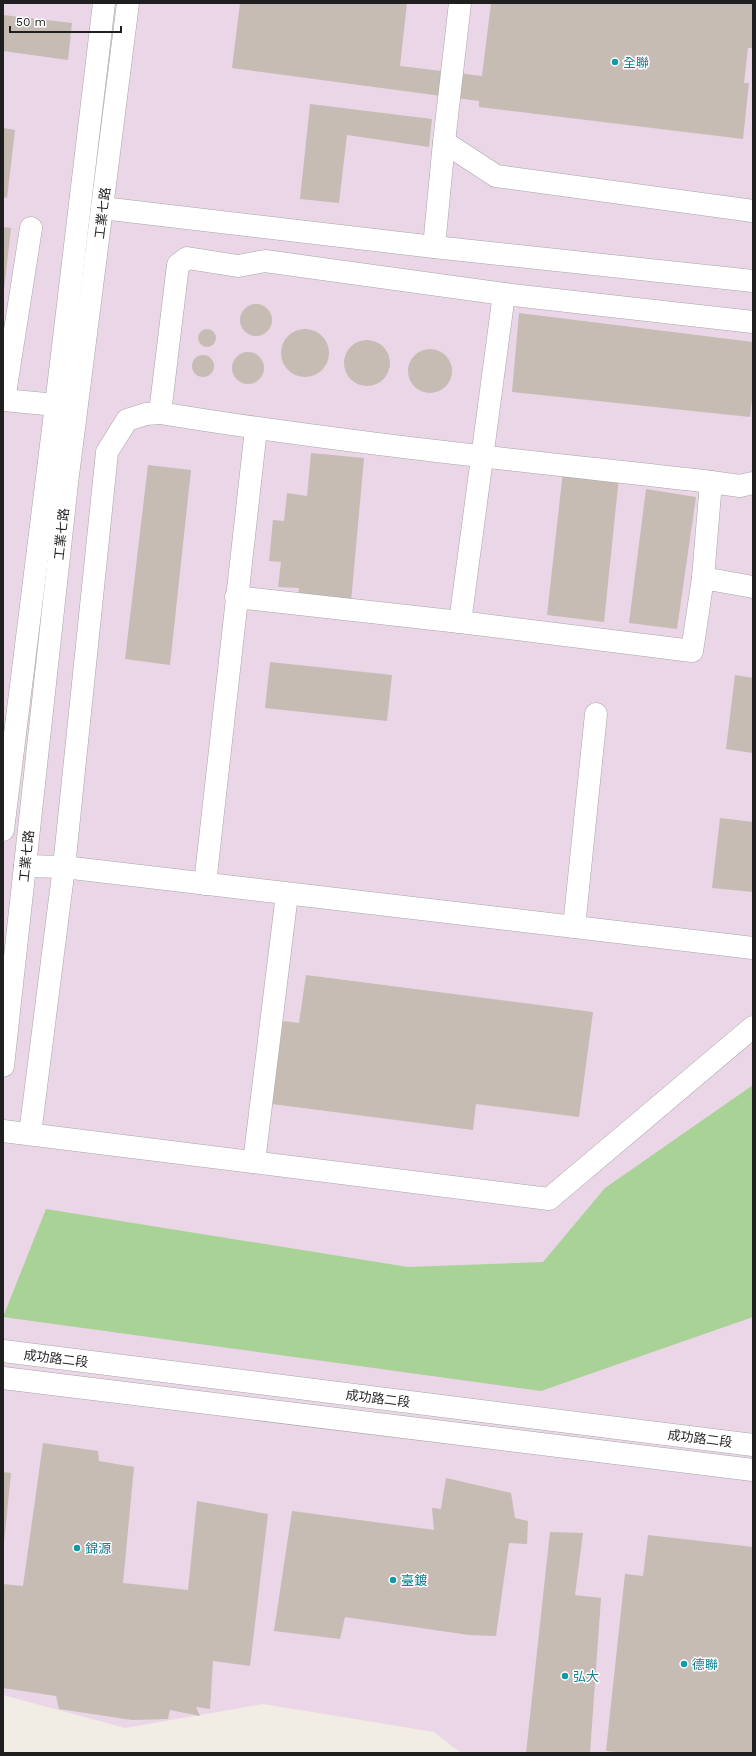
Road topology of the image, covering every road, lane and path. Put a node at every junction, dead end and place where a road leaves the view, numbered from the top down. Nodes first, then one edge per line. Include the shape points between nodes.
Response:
1 (104, 3) edge
2 (128, 3) edge
3 (460, 3) edge
4 (444, 142) junction
5 (102, 208) junction
6 (753, 211) edge
7 (30, 228) dead end
8 (434, 247) junction
9 (753, 281) edge
10 (504, 294) junction
11 (753, 322) edge
12 (56, 405) junction
13 (160, 413) junction
14 (256, 429) junction
15 (483, 456) junction
16 (711, 482) junction
17 (753, 483) edge
18 (703, 578) junction
19 (753, 587) edge
20 (236, 597) junction
21 (460, 622) junction
22 (596, 714) dead end
23 (8, 750) edge
24 (3, 830) edge
25 (24, 866) junction
26 (64, 867) junction
27 (205, 884) junction
28 (287, 894) junction
29 (574, 927) junction
30 (753, 948) edge
31 (753, 1028) edge
32 (3, 1066) edge
33 (3, 1131) edge
34 (30, 1134) junction
35 (254, 1162) junction
36 (3, 1351) edge
37 (3, 1378) edge
38 (753, 1445) edge
39 (753, 1470) edge

1 - 12 street, 工業七路
2 - 5 street, 工業七路
3 - 4 street
4 - 6 street via 496,176
4 - 8 street
5 - 8 street
5 - 25 street, 工業七路 via 67,483
7 - 12 street via 4,400
8 - 9 street
10 - 11 street
10 - 13 street via 265,261 238,266 187,258 178,265
10 - 15 street
12 - 23 street, 工業七路
13 - 14 street
13 - 26 street via 126,420 107,452
14 - 15 street
14 - 20 street
15 - 16 street
15 - 21 street
16 - 17 street via 740,486
16 - 18 street
18 - 19 street
18 - 21 street via 692,651
20 - 21 street
20 - 27 street
22 - 29 street
23 - 24 street, 工業七路
25 - 26 street
25 - 32 street, 工業七路
26 - 27 street
26 - 34 street
27 - 28 street
28 - 29 street
28 - 35 street
29 - 30 street
31 - 35 street via 549,1200
33 - 34 street
34 - 35 street
36 - 38 street, 成功路二段
37 - 39 street, 成功路二段

